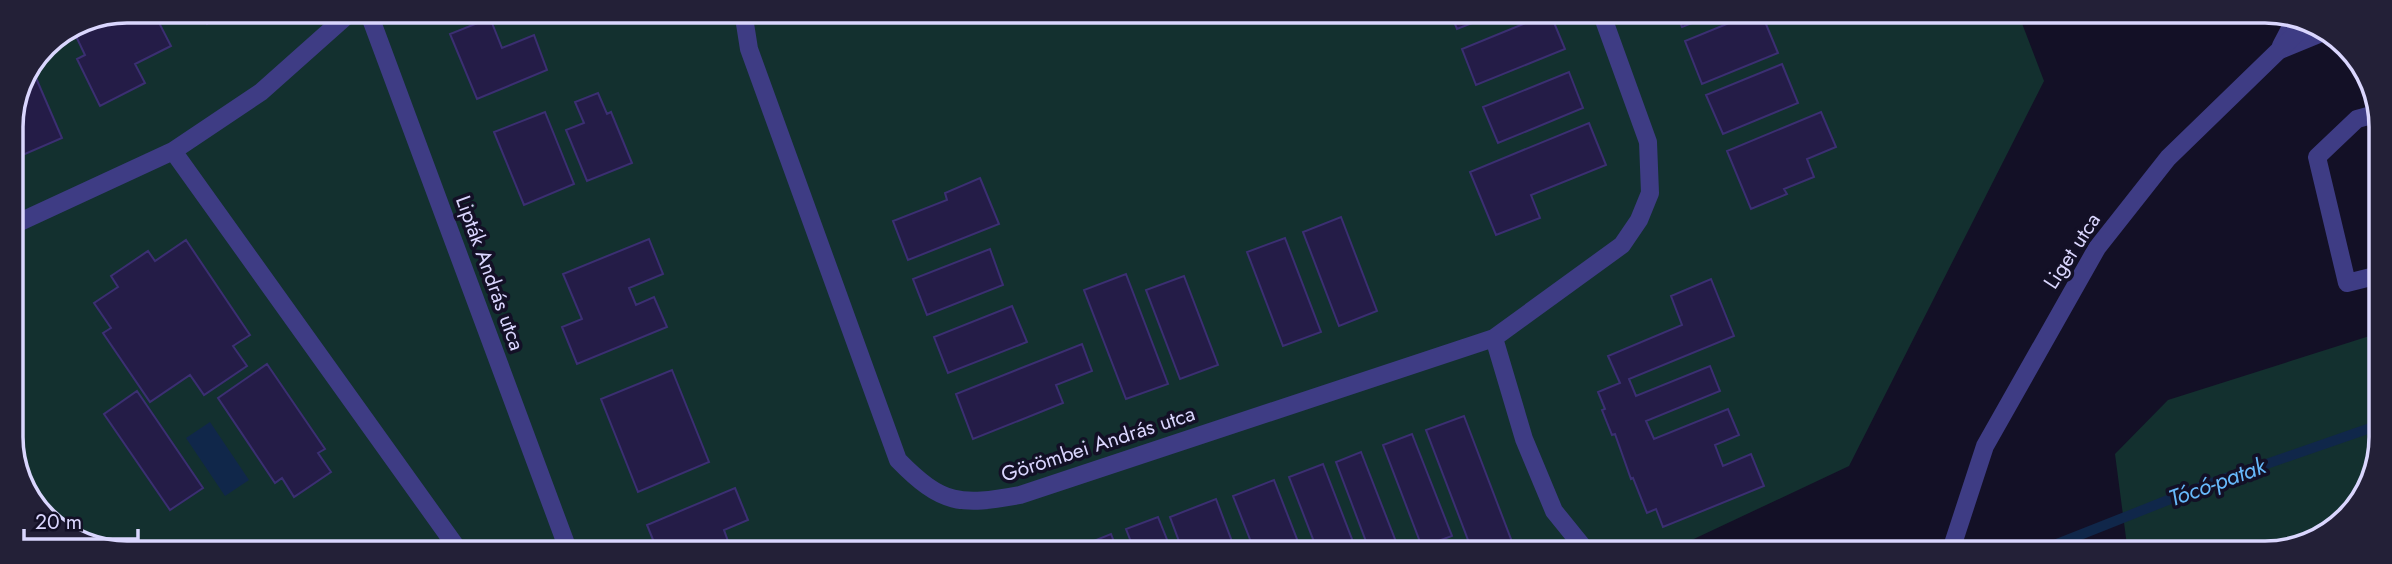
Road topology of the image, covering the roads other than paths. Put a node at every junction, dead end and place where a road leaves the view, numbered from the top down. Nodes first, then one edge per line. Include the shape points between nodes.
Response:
1 (339, 23) edge
2 (372, 23) edge
3 (745, 23) edge
4 (1605, 23) edge
5 (2291, 27) edge
6 (2300, 30) edge
7 (2315, 36) edge
8 (2277, 52) junction
9 (2368, 116) edge
10 (173, 151) junction
11 (23, 220) edge
12 (2369, 278) edge
13 (1494, 338) junction
14 (452, 541) edge
15 (565, 541) edge
16 (1578, 541) edge
17 (1954, 541) edge

1 - 10 street via 261,92
2 - 15 street, Lipták András utca
3 - 13 street, Görömbei András utca via 749,48 898,460 945,498 984,502 1020,495
4 - 13 street, Görömbei András utca via 1648,142 1650,193 1622,244
5 - 8 street
6 - 8 street, Liget utca
7 - 8 street
8 - 17 street, Liget utca via 2168,158 2097,248 1985,446
9 - 12 street via 2357,119 2317,157 2347,283
10 - 11 street
10 - 14 street
13 - 16 street via 1524,439 1554,511

